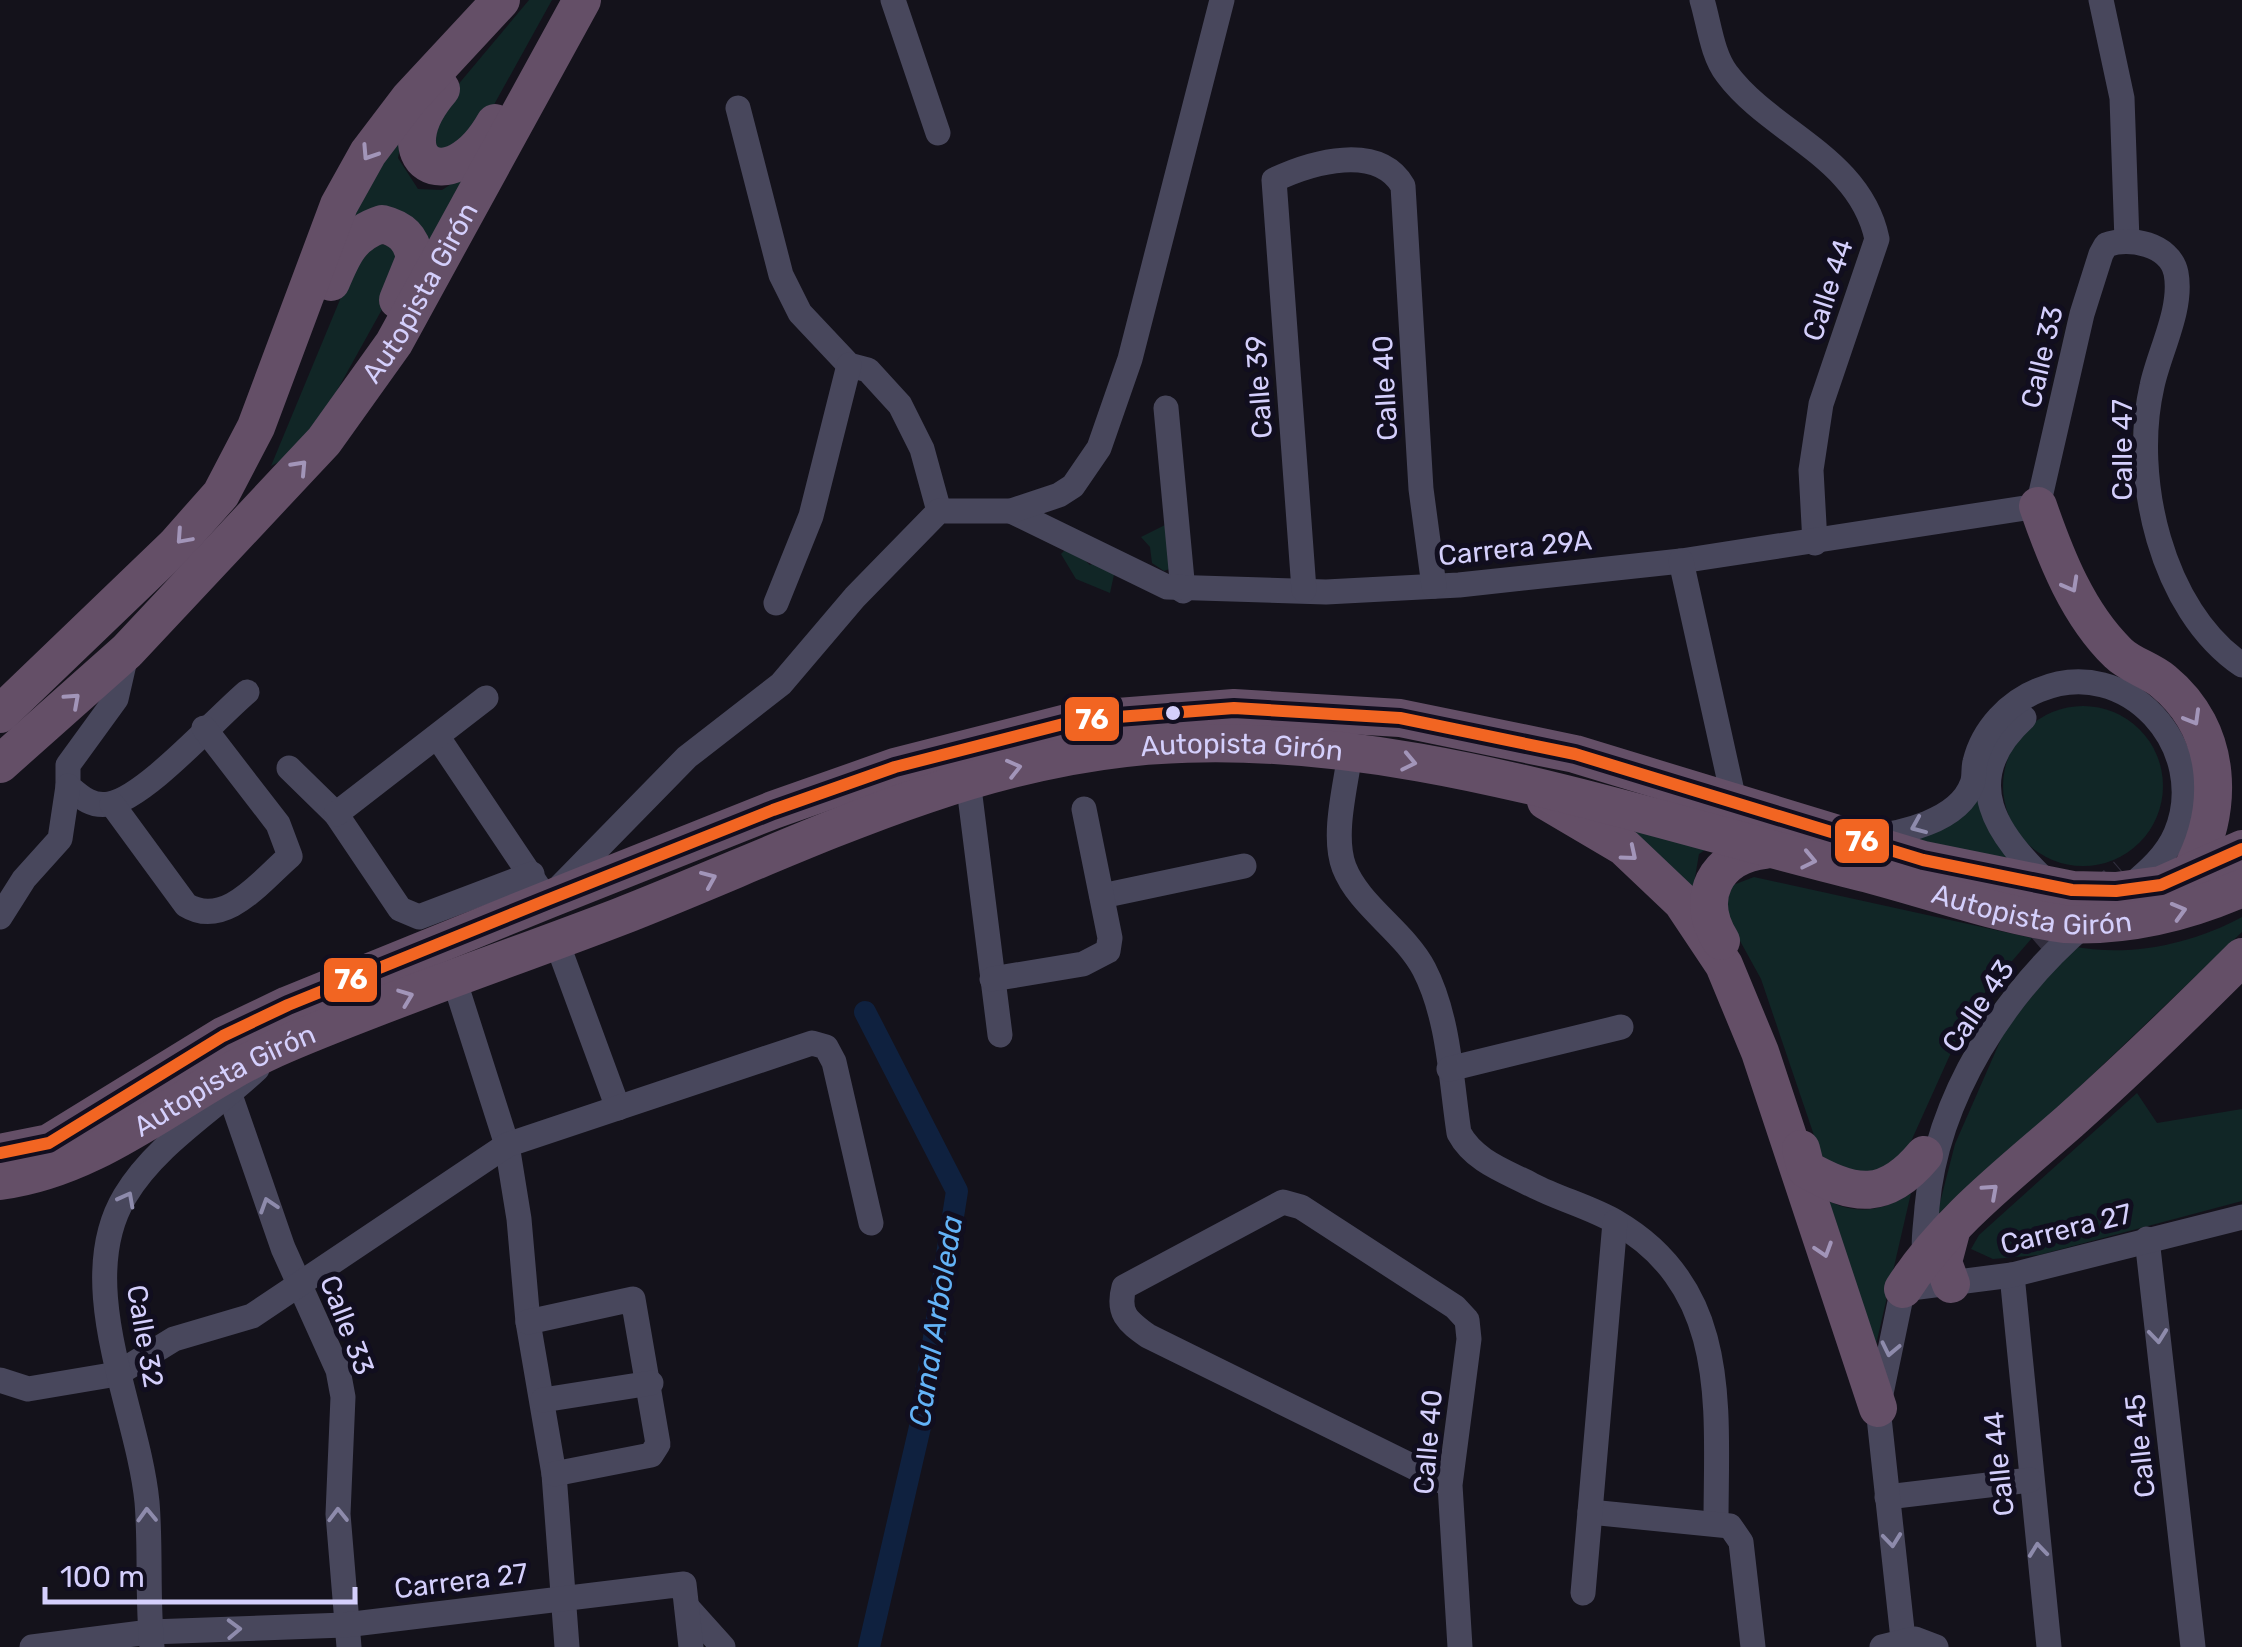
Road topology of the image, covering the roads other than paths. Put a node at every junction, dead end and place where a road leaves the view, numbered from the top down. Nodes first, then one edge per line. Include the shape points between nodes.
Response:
1 (501, 0) edge
2 (517, 0) edge
3 (566, 0) edge
4 (582, 0) edge
5 (893, 0) edge
6 (1222, 0) edge
7 (1702, 0) edge
8 (2101, 0) edge
9 (738, 108) dead end
10 (938, 133) dead end
11 (1402, 186) joint
12 (2126, 241) junction
13 (849, 365) junction
14 (1166, 408) dead end
15 (338, 422) junction
16 (220, 494) junction
17 (2038, 506) junction
18 (939, 511) junction
19 (1010, 511) junction
20 (1815, 543) junction
21 (1681, 561) junction
22 (1434, 586) junction
23 (1304, 590) junction
24 (1184, 591) junction
25 (776, 603) dead end
26 (127, 651) junction
27 (2242, 664) edge
28 (247, 692) dead end
29 (486, 698) dead end
30 (0, 714) edge
31 (204, 728) junction
32 (439, 739) junction
33 (1350, 753) junction
34 (0, 764) edge
35 (289, 768) dead end
36 (1482, 778) junction
37 (968, 780) junction
38 (68, 786) junction
39 (112, 804) junction
40 (1735, 806) junction
41 (1084, 808) dead end
42 (336, 814) junction
43 (1852, 839) junction
44 (2242, 848) edge
45 (1765, 850) junction
46 (1244, 866) dead end
47 (2189, 875) junction
48 (2130, 880) junction
49 (2050, 885) junction
50 (540, 887) junction
51 (2242, 888) edge
52 (1102, 896) junction
53 (0, 917) edge
54 (2027, 929) junction
55 (556, 940) junction
56 (2242, 957) edge
57 (454, 979) junction
58 (992, 980) junction
59 (1620, 1027) dead end
60 (1000, 1035) dead end
61 (282, 1045) junction
62 (1449, 1069) junction
63 (230, 1095) junction
64 (618, 1108) junction
65 (507, 1145) junction
66 (0, 1154) edge
67 (1924, 1155) junction
68 (0, 1181) edge
69 (2242, 1217) edge
70 (1616, 1222) junction
71 (871, 1223) dead end
72 (1952, 1228) junction
73 (2147, 1239) junction
74 (1924, 1257) junction
75 (2012, 1275) junction
76 (299, 1283) junction
77 (1951, 1284) junction
78 (1903, 1289) junction
79 (528, 1322) junction
80 (117, 1374) junction
81 (0, 1380) edge
82 (650, 1383) junction
83 (543, 1400) junction
84 (1878, 1408) junction
85 (554, 1474) junction
86 (2030, 1480) junction
87 (1450, 1484) junction
88 (1887, 1497) junction
89 (1590, 1512) junction
90 (1726, 1527) junction
91 (1583, 1593) dead end
92 (686, 1596) junction
93 (563, 1598) junction
94 (347, 1636) edge
95 (151, 1640) edge
96 (1892, 1643) edge
97 (32, 1647) edge
98 (567, 1647) edge
99 (691, 1647) edge
100 (722, 1647) edge
101 (1460, 1647) edge
102 (1753, 1647) edge
103 (1936, 1647) edge
104 (2049, 1647) edge
105 (2193, 1647) edge

1 -> 16 highway via 368,153 339,205 256,427
2 - 3 highway via 420,117 414,140 432,166 463,163 482,146
4 - 15 highway, Autopista Girón via 394,344
5 - 10 street
6 - 19 street via 1130,360 1099,448 1074,486
7 - 20 street, Calle 44 via 1729,78 1859,193 1877,238 1821,404 1811,470
8 - 12 street via 2122,98
9 - 13 street via 781,275 800,313
11 - 22 street, Calle 40 via 1421,489
11 - 23 street, Calle 39 via 1392,168 1373,160 1310,167 1274,180
12 - 17 street, Calle 33 via 2101,254
12 - 27 street, Calle 47 via 2161,252 2176,273 2175,302 2146,413 2150,508 2202,629
13 - 18 street via 868,370 900,405 922,449
13 - 25 street via 811,516
14 - 24 street
15 - 16 highway via 348,387 410,281 414,248 396,228 382,224 344,249 257,458
26 -> 15 highway, Autopista Girón
16 -> 30 highway
17 - 20 street, Carrera 29A
17 -> 47 highway via 2052,547 2094,622 2121,656 2184,702 2208,749 2213,814
18 - 19 street
18 - 50 street via 781,684
19 - 24 street, Carrera 29A
20 - 21 street, Carrera 29A
21 - 22 street, Carrera 29A
21 - 40 street
22 - 23 street, Carrera 29A
23 - 24 street, Carrera 29A
34 -> 26 highway, Autopista Girón
26 - 38 street via 116,698 68,766
28 - 31 street
29 - 32 street
31 - 39 street via 144,787
31 - 39 street via 278,824 290,856 222,914 202,915 186,905
32 - 42 street
32 - 50 street
33 -> 36 highway, Autopista Girón
37 -> 33 highway, Autopista Girón via 1045,760 1158,746
33 - 62 street via 1344,866 1424,970 1440,1012
35 - 42 street
36 - 45 highway, Autopista Girón via 1610,804
36 -> 84 highway via 1556,806 1624,848 1682,902 1706,936 1760,1052
55 -> 37 highway, Autopista Girón via 860,816
37 - 58 street
38 - 39 street via 86,801
38 - 53 street via 60,839
40 - 43 highway, Autopista Girón
40 - 50 highway, Autopista Girón via 1575,754 1400,718 1190,709 1080,720 896,767
41 - 52 street
42 - 50 street via 400,909 419,916
43 - 49 highway, Autopista Girón
74 -> 43 street, Calle 43 via 1930,1180 1964,1079 2021,988 2162,857 2183,811 2182,760 2138,700 2103,686 2065,682 2018,700 1999,717 1980,750 1972,786 1948,810 1902,832
44 - 47 highway, Autopista Girón
45 -> 54 highway, Autopista Girón
45 - 67 highway via 1718,872 1707,905 1768,1031 1806,1169 1858,1192 1908,1176
46 - 52 street
47 - 48 highway, Autopista Girón
48 - 49 highway, Autopista Girón via 2094,892
48 - 49 street via 2171,801 2164,757 2140,720 2116,704 2086,698 2057,700 2030,712 1994,758 1993,817 2007,843
50 - 66 highway, Autopista Girón via 224,1036 50,1143
54 -> 51 highway, Autopista Girón via 2162,916
52 - 58 street via 1110,938 1097,960
54 - 67 street, Calle 43
55 - 57 highway, Autopista Girón
55 - 64 street
72 -> 56 highway
61 -> 57 highway, Autopista Girón
57 - 65 street
58 - 60 street
59 - 62 street
61 - 63 street, Calle 32
61 - 68 highway, Autopista Girón via 82,1160
62 - 70 street via 1467,1148
76 -> 63 street, Calle 33
80 -> 63 street, Calle 32 via 102,1267 124,1197 168,1145
64 - 65 street
64 - 71 street via 821,1043 834,1062
65 - 76 street
65 - 79 street
67 - 78 street, Calle 43
69 - 73 street, Carrera 27
70 - 89 street
70 - 90 street via 1683,1279 1701,1321 1716,1382
72 - 74 highway
72 - 77 highway via 1942,1262
73 - 75 street, Carrera 27
73 -> 105 street, Calle 45
74 - 77 street
74 - 78 highway
75 - 77 street, Carrera 27
75 - 86 street, Calle 44
76 - 80 street via 252,1316 174,1338
94 -> 76 street, Calle 33 via 338,1514 343,1397 338,1370
77 - 78 street, Carrera 27
78 -> 84 street, Calle 43
79 - 82 street via 633,1299
79 - 83 street
80 - 81 street via 28,1389
95 -> 80 street, Calle 32 via 146,1500
82 - 83 street
82 - 85 street via 658,1444 651,1454
83 - 85 street
84 - 88 street, Calle 43
85 - 93 street
86 - 88 street
104 -> 86 street, Calle 44
87 - 87 street, Calle 40 via 1148,1336 1125,1320 1124,1287 1283,1202 1301,1207 1467,1320
87 - 101 street, Calle 40
88 -> 96 street, Calle 43
89 - 90 street
89 - 91 street
90 - 102 street
92 - 93 street, Carrera 27 via 658,1587
92 - 99 street
92 - 100 street
93 - 94 street, Carrera 27
93 - 98 street
95 -> 94 street, Carrera 27
95 - 97 street, Carrera 27
96 - 103 street

